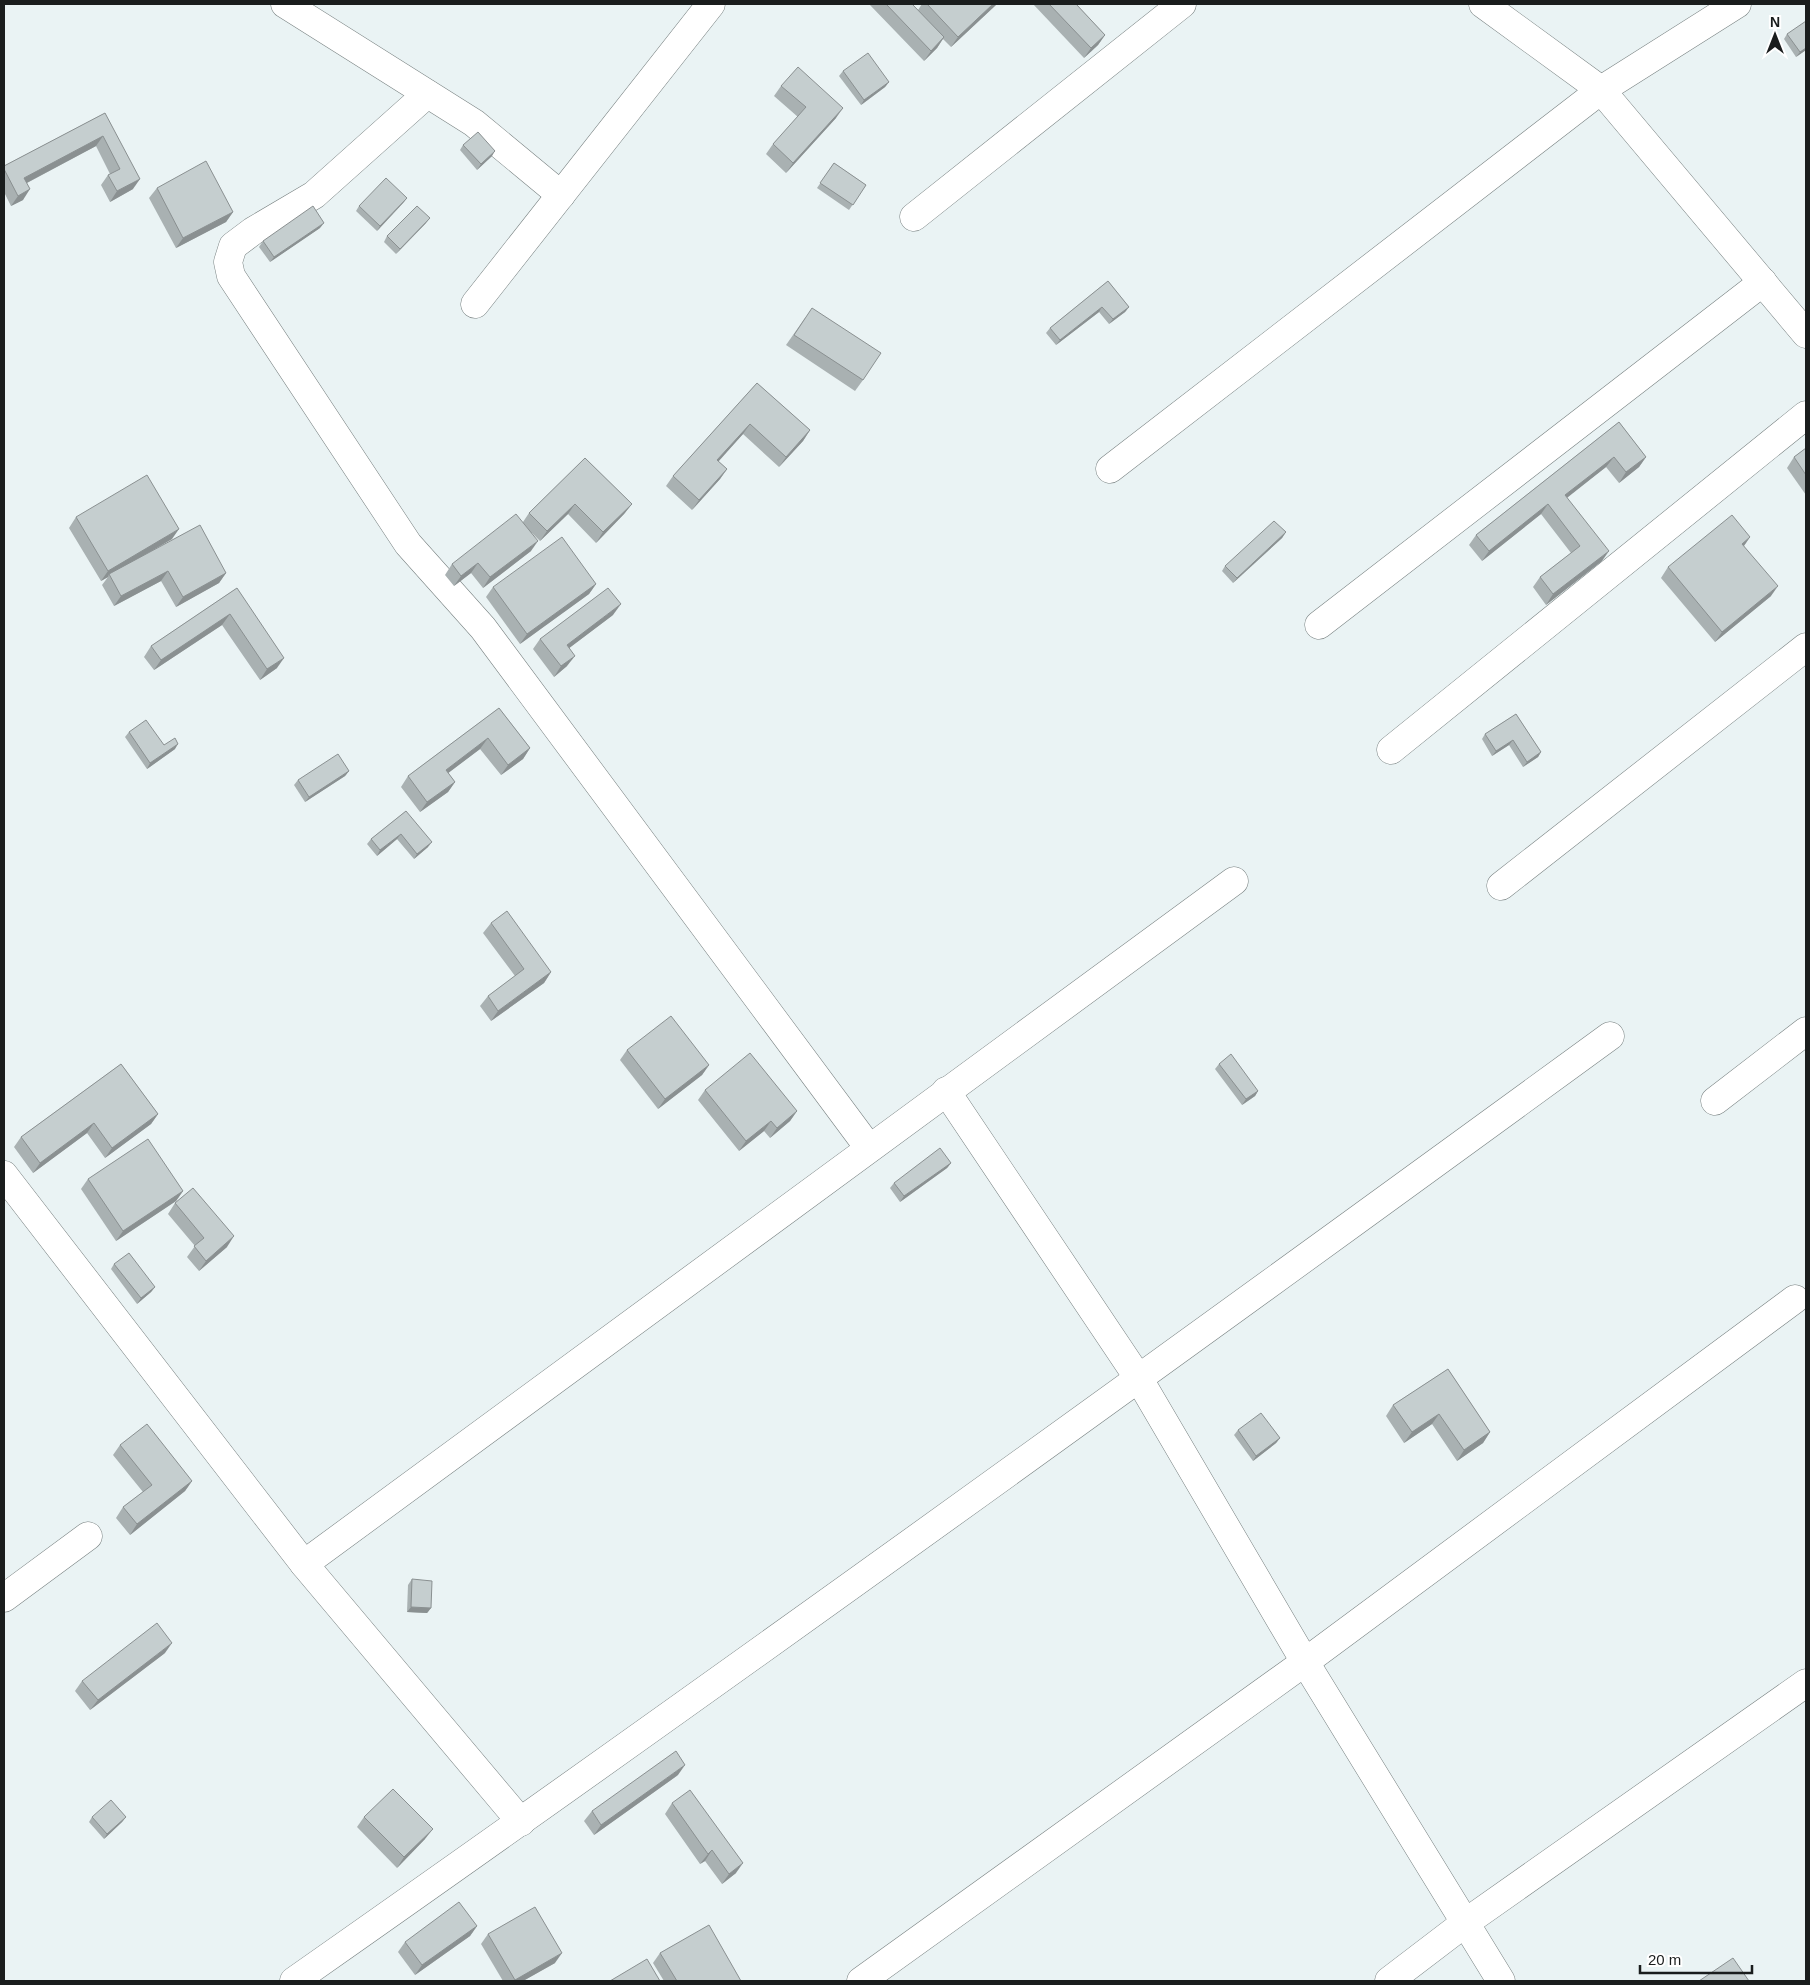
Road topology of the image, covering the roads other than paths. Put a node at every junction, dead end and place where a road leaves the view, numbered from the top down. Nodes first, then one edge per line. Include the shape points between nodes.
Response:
1 (285, 4) edge
2 (711, 4) edge
3 (1182, 4) edge
4 (1483, 4) edge
5 (1737, 4) edge
6 (1601, 90) junction
7 (427, 94) junction
8 (561, 195) junction
9 (914, 217) dead end
10 (1763, 282) junction
11 (475, 304) dead end
12 (1806, 334) edge
13 (1806, 415) edge
14 (1110, 469) dead end
15 (1320, 625) dead end
16 (1806, 648) edge
17 (1391, 750) dead end
18 (1234, 881) dead end
19 (1501, 886) dead end
20 (1806, 1031) edge
21 (1610, 1036) dead end
22 (946, 1091) junction
23 (1715, 1101) dead end
24 (869, 1148) junction
25 (4, 1176) edge
26 (1795, 1299) dead end
27 (1139, 1379) junction
28 (88, 1536) dead end
29 (304, 1564) junction
30 (4, 1598) edge
31 (1305, 1662) junction
32 (1806, 1683) edge
33 (521, 1822) junction
34 (1465, 1923) junction
35 (294, 1981) edge
36 (861, 1981) edge
37 (1389, 1981) edge
38 (1501, 1981) edge

1 - 7 street
2 - 8 street
3 - 9 street
4 - 6 street
5 - 6 street
6 - 10 street
6 - 14 street
7 - 8 street via 474,123
7 - 24 street via 314,195 233,246 228,262 231,276 408,544 483,628
8 - 11 street
10 - 12 street
10 - 15 street
13 - 17 street
16 - 19 street
18 - 22 street
20 - 23 street
21 - 27 street
22 - 24 street
22 - 27 street
24 - 29 street
25 - 29 street
26 - 31 street
27 - 31 street
27 - 33 street
28 - 30 street
29 - 33 street
31 - 34 street
31 - 36 street
32 - 34 street
33 - 35 street
34 - 37 street
34 - 38 street

